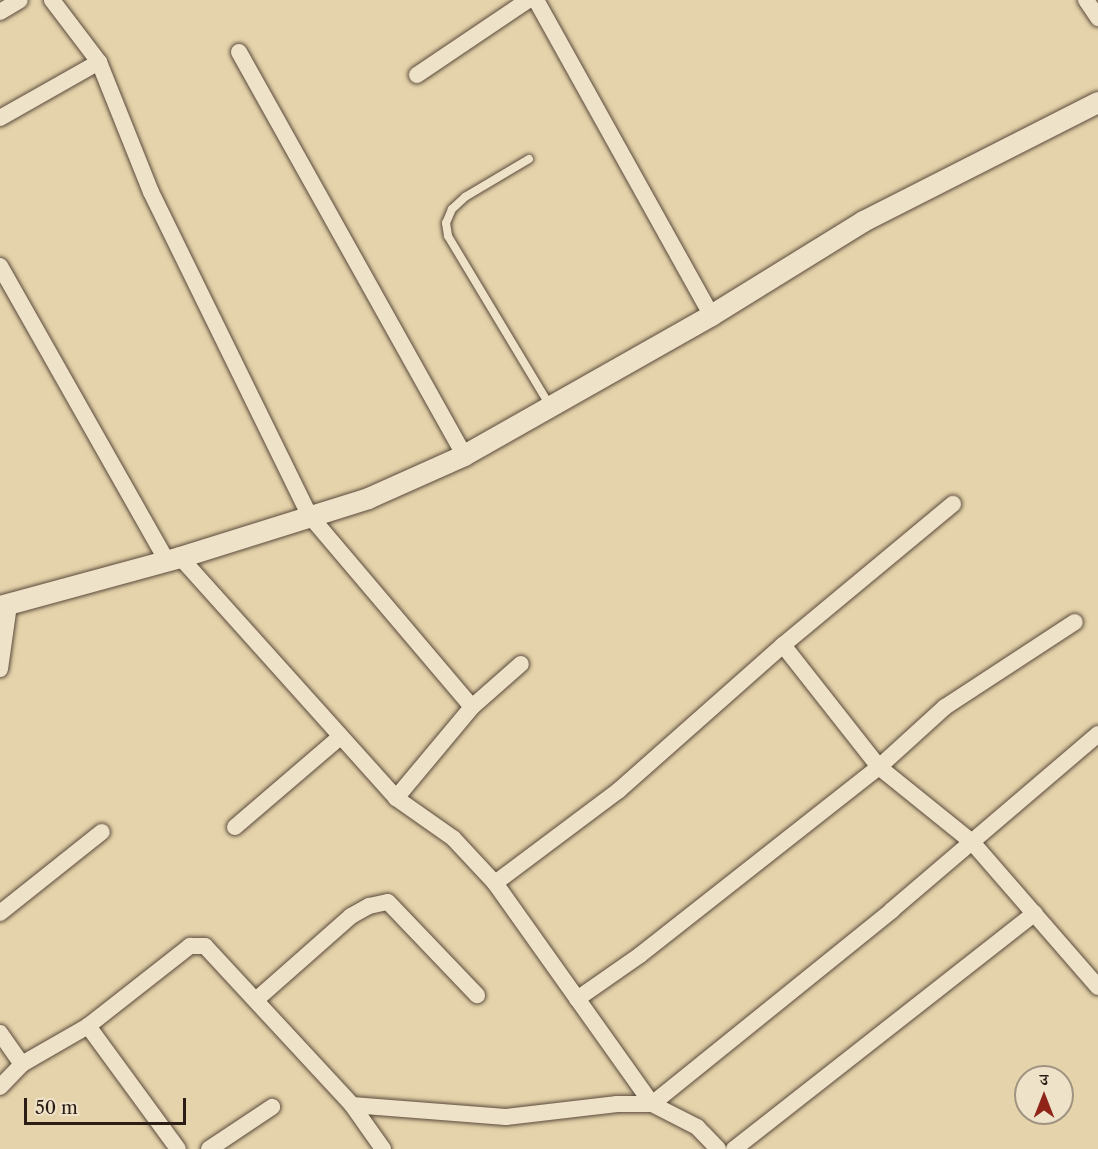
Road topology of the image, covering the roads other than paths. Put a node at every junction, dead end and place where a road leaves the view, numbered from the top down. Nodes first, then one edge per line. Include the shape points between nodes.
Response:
1 (20, 0) edge
2 (52, 0) edge
3 (528, 0) edge
4 (536, 0) edge
5 (1086, 0) edge
6 (0, 12) edge
7 (1098, 18) edge
8 (239, 52) dead end
9 (99, 62) junction
10 (417, 75) dead end
11 (1098, 102) edge
12 (0, 118) edge
13 (530, 159) dead end
14 (0, 266) edge
15 (711, 315) junction
16 (550, 406) junction
17 (464, 455) junction
18 (953, 504) dead end
19 (310, 516) junction
20 (173, 559) junction
21 (4, 606) edge
22 (1075, 622) dead end
23 (783, 645) junction
24 (520, 664) dead end
25 (0, 669) edge
26 (472, 707) junction
27 (1098, 734) edge
28 (339, 738) junction
29 (879, 766) junction
30 (396, 798) junction
31 (235, 826) dead end
32 (102, 832) dead end
33 (972, 842) junction
34 (495, 883) junction
35 (0, 913) edge
36 (1035, 913) junction
37 (1098, 987) edge
38 (477, 995) dead end
39 (257, 999) junction
40 (577, 999) junction
41 (88, 1026) junction
42 (0, 1033) edge
43 (22, 1064) junction
44 (0, 1088) edge
45 (652, 1104) junction
46 (352, 1105) junction
47 (272, 1107) dead end
48 (178, 1149) edge
49 (209, 1149) edge
50 (383, 1149) edge
51 (718, 1149) edge
52 (734, 1149) edge

1 - 6 street
2 - 9 street
3 - 10 street
4 - 15 street
5 - 7 street
8 - 17 street
9 - 12 street
9 - 19 street via 151,192
11 - 15 street via 862,221
13 - 16 lane via 465,197 452,209 446,223 448,236
14 - 20 street
15 - 16 street
16 - 17 street
17 - 19 street via 368,498
18 - 23 street
19 - 20 street
19 - 26 street
20 - 21 street
20 - 28 street
21 - 25 street
22 - 29 street via 945,707
23 - 29 street
23 - 34 street via 618,791
24 - 26 street
26 - 30 street
27 - 33 street
28 - 30 street
28 - 31 street
29 - 33 street
29 - 40 street via 640,955
30 - 34 street via 453,838
32 - 35 street
33 - 36 street
33 - 45 street
34 - 40 street
36 - 37 street
36 - 52 street
38 - 39 street via 388,902 351,916
39 - 41 street via 205,945 190,946
39 - 46 street
40 - 45 street
41 - 43 street
41 - 48 street
42 - 43 street
43 - 44 street
45 - 46 street via 617,1104 507,1117
45 - 51 street via 696,1127
46 - 50 street
47 - 49 street

